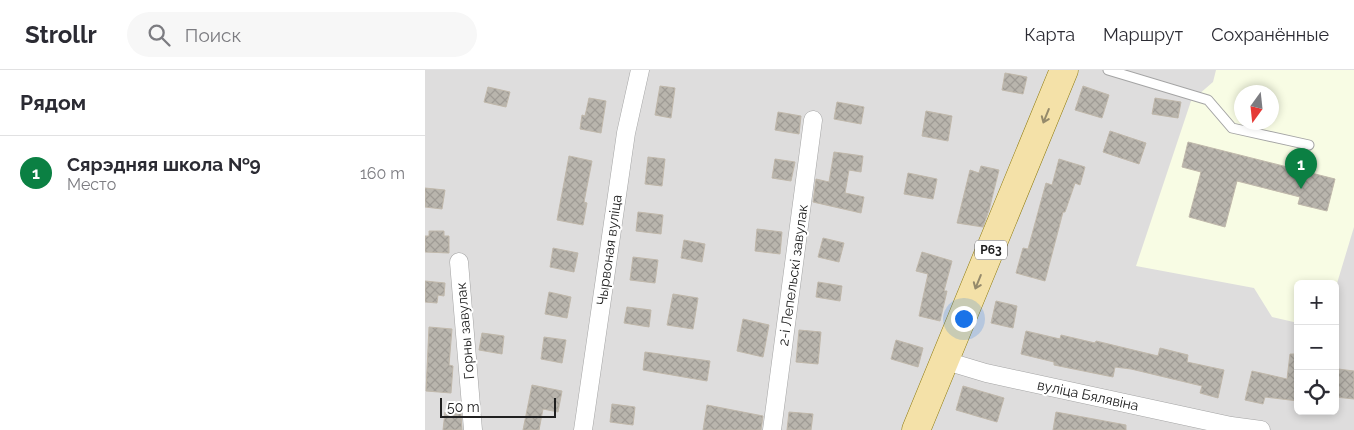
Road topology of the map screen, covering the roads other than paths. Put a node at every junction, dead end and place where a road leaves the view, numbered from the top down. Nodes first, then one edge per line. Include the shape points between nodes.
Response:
1 (640, 70) edge
2 (1064, 70) edge
3 (1108, 70) edge
4 (813, 120) dead end
5 (1309, 146) dead end
6 (459, 262) dead end
7 (946, 361) junction
8 (1231, 428) edge
9 (473, 430) edge
10 (583, 430) edge
11 (772, 430) edge
12 (917, 430) edge
13 (1261, 430) edge

1 - 10 street, Чырвоная вуліца via 626,133
2 -> 7 main road, Р63
3 - 5 lane via 1208,100 1232,128
4 - 11 street, 2-і Лепельскі завулак
6 - 9 street, Горны завулак
7 - 8 street, вуліца Бялявіна
7 - 12 main road, Р63
8 - 13 street, вуліца Бялявіна

